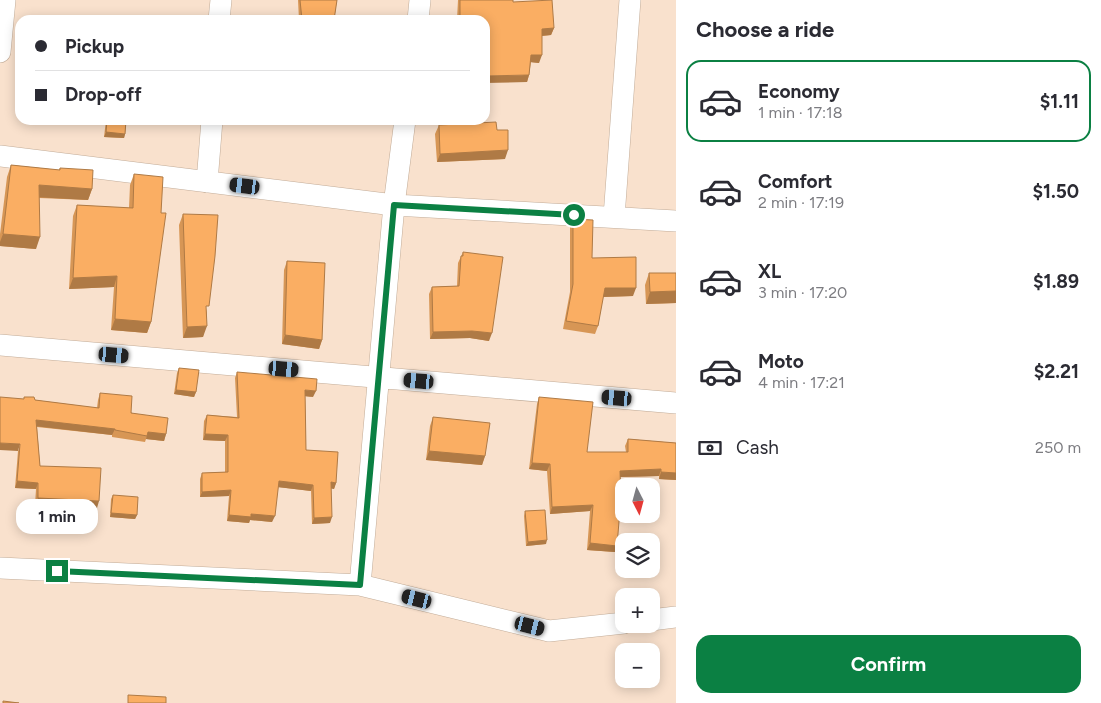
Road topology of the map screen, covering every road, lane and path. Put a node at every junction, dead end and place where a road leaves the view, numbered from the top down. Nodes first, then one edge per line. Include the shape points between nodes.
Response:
1 (5, 0) edge
2 (221, 0) edge
3 (420, 0) edge
4 (630, 0) edge
5 (220, 15) edge
6 (418, 15) edge
7 (0, 52) edge
8 (212, 125) edge
9 (404, 125) edge
10 (0, 156) edge
11 (207, 182) junction
12 (394, 205) junction
13 (614, 218) junction
14 (676, 221) edge
15 (0, 345) edge
16 (379, 377) junction
17 (676, 403) edge
18 (0, 568) edge
19 (360, 585) junction
20 (676, 617) edge
21 (660, 619) edge
22 (615, 624) edge

1 - 7 street
2 - 5 street
3 - 6 street
4 - 13 street
8 - 11 street
9 - 12 street
10 - 11 street
11 - 12 street
12 - 13 street
12 - 16 street
13 - 14 street
15 - 16 street
16 - 17 street
16 - 19 street
18 - 19 street
19 - 22 street via 549,631
20 - 21 street

